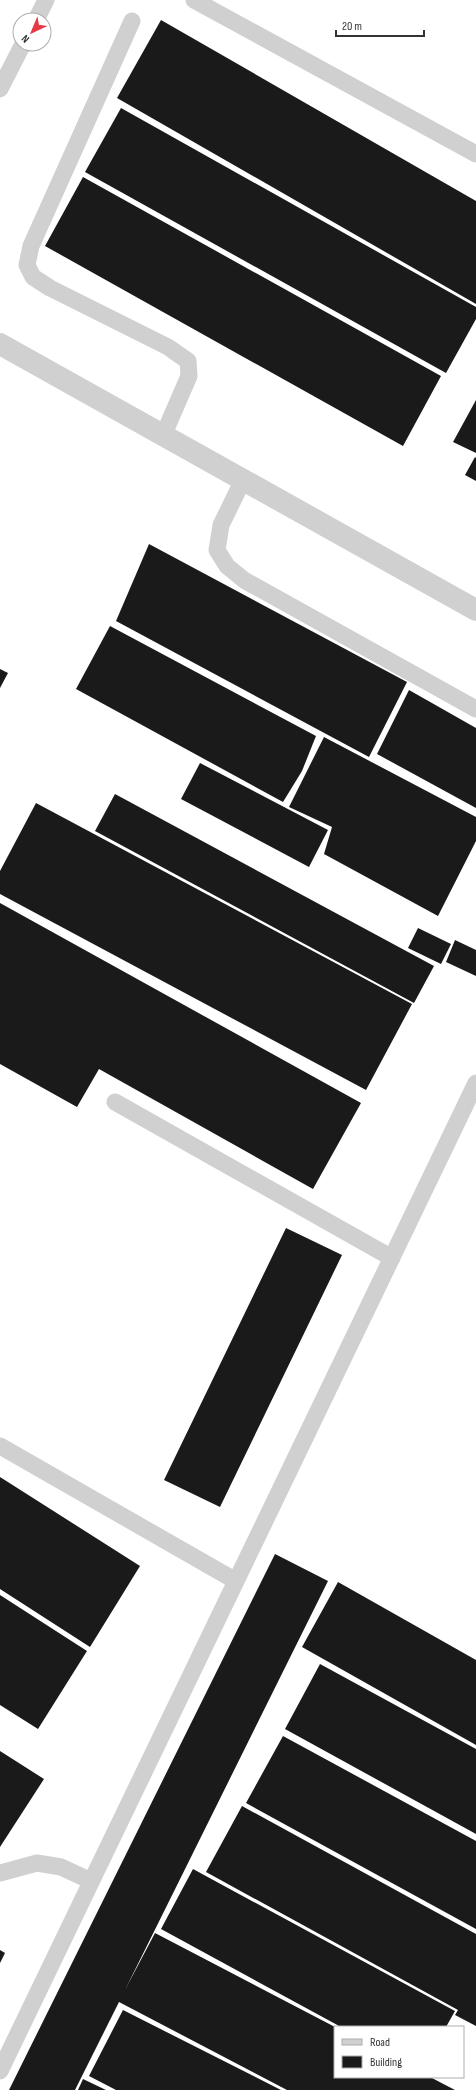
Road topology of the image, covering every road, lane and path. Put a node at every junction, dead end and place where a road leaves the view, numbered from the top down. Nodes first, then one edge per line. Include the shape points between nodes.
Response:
1 (46, 0) edge
2 (194, 0) edge
3 (40, 12) edge
4 (132, 21) dead end
5 (19, 52) edge
6 (0, 89) edge
7 (476, 154) edge
8 (0, 344) edge
9 (163, 436) junction
10 (243, 480) junction
11 (476, 610) edge
12 (476, 709) edge
13 (476, 1083) edge
14 (115, 1102) dead end
15 (392, 1258) junction
16 (0, 1446) edge
17 (236, 1581) junction
18 (0, 1873) edge
19 (91, 1881) junction
20 (0, 2071) edge

1 - 3 lane
2 - 7 lane
4 - 9 lane via 32,246 27,265 33,277 50,288 168,347 188,361 189,376
5 - 6 lane
8 - 9 street
9 - 10 street
10 - 11 street
10 - 12 lane via 221,526 217,550 227,566 244,580
13 - 15 lane
14 - 15 lane
15 - 17 lane
16 - 17 lane
17 - 19 lane
18 - 19 lane via 37,1863 61,1867
19 - 20 lane

